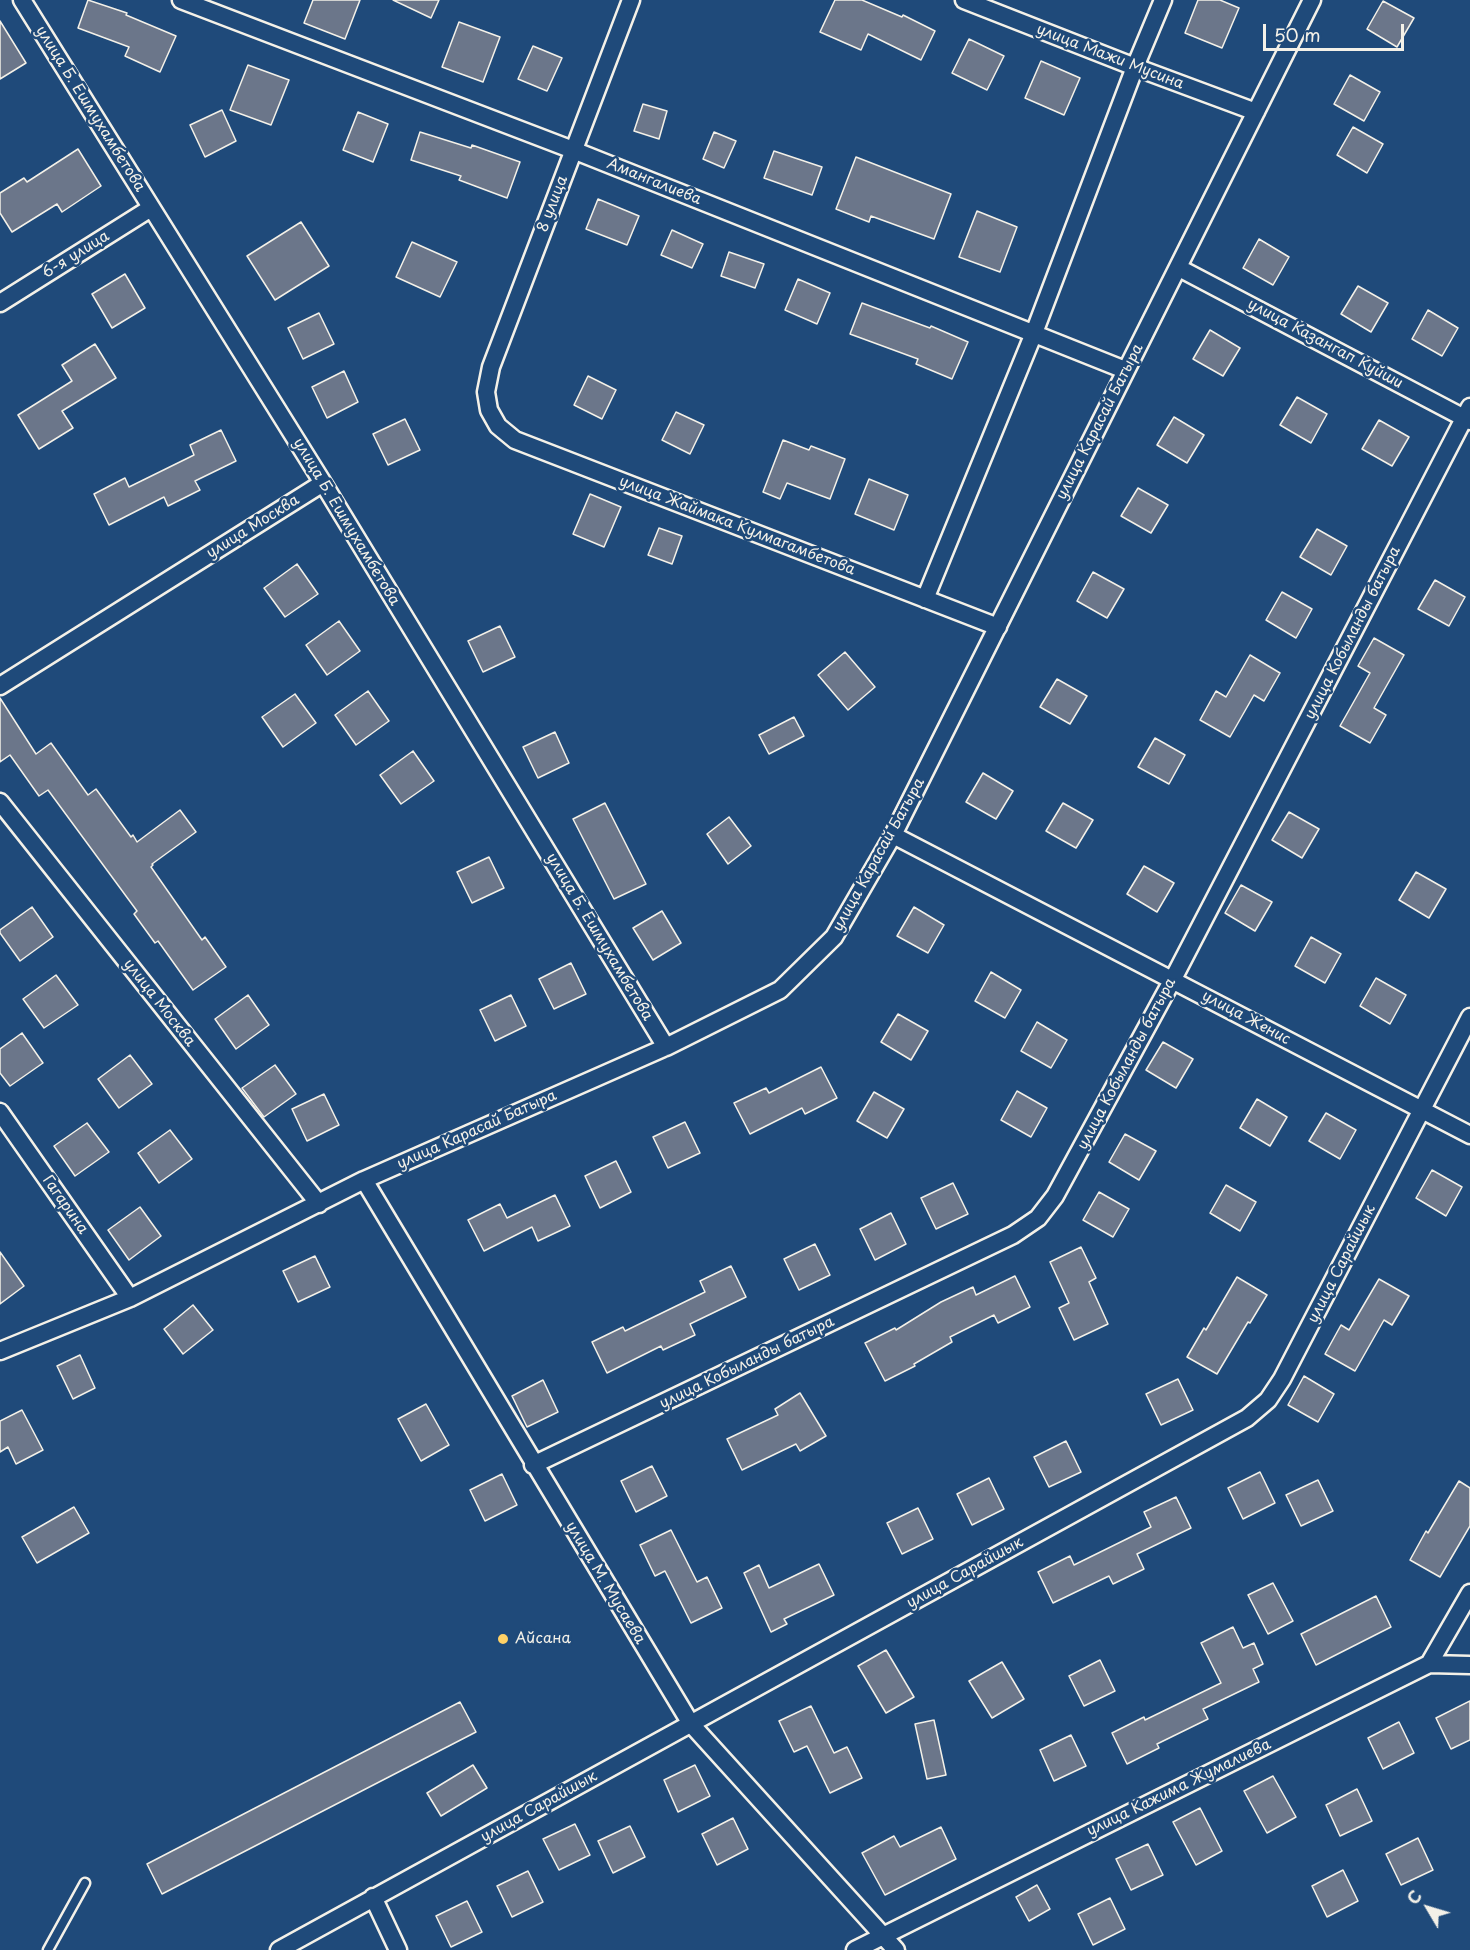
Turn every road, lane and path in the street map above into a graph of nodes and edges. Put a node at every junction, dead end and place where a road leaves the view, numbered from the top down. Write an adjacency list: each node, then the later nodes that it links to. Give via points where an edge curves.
1 (22, 0): 10 (street, улица Б. Ешмухамбетова)
2 (181, 0): 9 (street, Амангалиева)
3 (631, 0): 9 (street, 8 улица)
4 (964, 0): 7 (street, улица Мажи Мусина)
5 (1163, 0): 7 (street)
6 (1312, 0): 8 (street, улица Карасай Батыра)
7 (1135, 67): 8 (street, улица Мажи Мусина); 13 (street)
8 (1256, 112): 11 (street, улица Карасай Батыра)
9 (573, 150): 13 (street, Амангалиева); 15 (street, 8 улица, via 491,367 486,392)
10 (151, 208): 12 (street, 6-я улица); 17 (street, улица Б. Ешмухамбетова)
11 (1179, 268): 14 (street, улица Карасай Батыра); 16 (street, улица Казангап Куйши)
12 (0, 303)
13 (1034, 333): 14 (street, Амангалиева); 18 (street)
14 (1125, 370): 19 (street, улица Карасай Батыра)
15 (489, 410): 18 (street, улица Жаймака Кулмагамбетова, via 498,426 515,440)
16 (1468, 415): 23 (street, улица Кобыланды батыра)
17 (323, 483): 20 (street, улица Москва); 25 (street, улица Б. Ешмухамбетова)
18 (925, 599): 19 (street, улица Жаймака Кулмагамбетова)
19 (998, 627): 22 (street, улица Карасай Батыра)
20 (0, 686)
21 (0, 802): 30 (street, улица Москва)
22 (893, 835): 23 (street, улица Женис); 25 (street, улица Карасай Батыра, via 834,937 780,990)
23 (1173, 979): 26 (street, улица Женис); 33 (street, улица Кобыланды батыра, via 1055,1196 1038,1218 1013,1235)
24 (1470, 1017): 26 (street, улица Сарайшык)
25 (666, 1047): 29 (street, улица Карасай Батыра)
26 (1422, 1110): 28 (street, улица Женис); 37 (street, улица Сарайшык, via 1282,1379 1268,1400 1247,1418)
27 (0, 1112): 31 (street, Гагарина)
28 (1470, 1135)
29 (364, 1180): 30 (street, улица Карасай Батыра); 33 (street, улица М. Мусаева)
30 (319, 1204): 31 (street, улица Карасай Батыра)
31 (130, 1298): 32 (street, улица Карасай Батыра)
32 (0, 1351)
33 (533, 1465): 37 (street, улица М. Мусаева)
34 (1470, 1593): 35 (street)
35 (1429, 1664): 36 (street); 40 (street, улица Кажима Жумалиева)
36 (1470, 1665)
37 (690, 1724): 39 (street, улица Сарайшык); 40 (street, улица М. Мусаева)
38 (85, 1883): 41 (lane)
39 (373, 1898): 42 (street, улица Сарайшык); 43 (street)
40 (882, 1936): 44 (street, улица Кажима Жумалиева); 45 (street, улица М. Мусаева)
41 (48, 1950)
42 (279, 1950)
43 (398, 1950)
44 (855, 1950)
45 (896, 1950)

